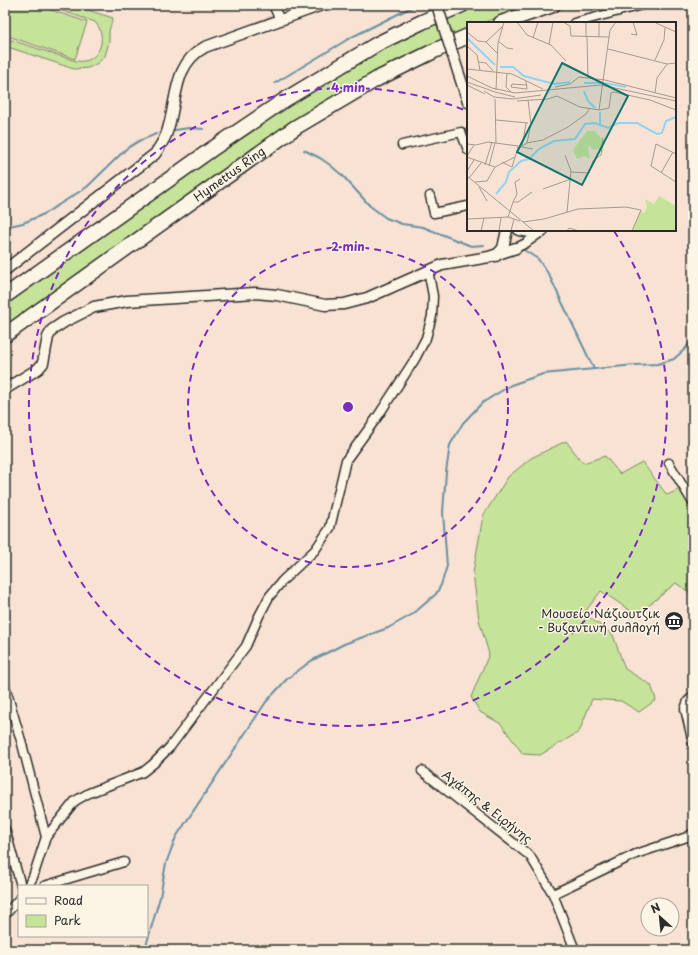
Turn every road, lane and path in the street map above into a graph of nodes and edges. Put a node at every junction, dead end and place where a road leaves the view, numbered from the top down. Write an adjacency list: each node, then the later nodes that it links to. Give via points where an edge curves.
1 (272, 5): 7 (street)
2 (322, 5): 7 (street)
3 (437, 5): 11 (street, bridge)
4 (462, 5): 25 (highway, via 377,44 286,98)
5 (553, 5): 8 (highway)
6 (642, 5): 9 (street)
7 (280, 20): 23 (street, via 205,47 191,56 176,89 166,136 155,154)
8 (504, 22)
9 (578, 22)
10 (467, 36): 26 (highway, Hymettus Ring, via 377,79 296,127)
11 (467, 99)
12 (402, 146): 13 (street, via 461,132)
13 (467, 147)
14 (430, 196): 15 (street, via 434,213)
15 (467, 206)
16 (507, 231): 21 (street)
17 (507, 231): 22 (street, via 503,248)
18 (518, 231): 21 (street)
19 (524, 231): 20 (street)
20 (544, 231): 21 (street)
21 (516, 248): 22 (street)
22 (496, 256): 24 (street, via 442,265)
23 (5, 270)
24 (428, 270): 27 (street, via 367,298 344,304 325,305 255,293 127,300 94,307 52,330 48,337 43,363 38,370); 36 (street, via 433,296 432,316 426,338 378,416 346,460 330,528 316,550 282,581 269,597 246,646 170,747 143,772 75,801)
25 (5, 296)
26 (5, 335)
27 (5, 389)
28 (669, 463): 29 (street)
29 (693, 503)
30 (5, 686): 36 (street)
31 (693, 696): 32 (street, via 685,709)
32 (693, 743)
33 (422, 771): 41 (street, Αγάπης & Ειρήνης, via 530,856)
34 (5, 829): 38 (street)
35 (693, 833): 41 (street, via 636,854)
36 (46, 837): 39 (street)
37 (124, 862): 40 (street)
38 (21, 885)
39 (29, 885)
40 (47, 885)
41 (553, 894): 44 (street, Αγάπης & Ειρήνης)
42 (18, 900): 43 (street)
43 (5, 915)
44 (574, 950)

